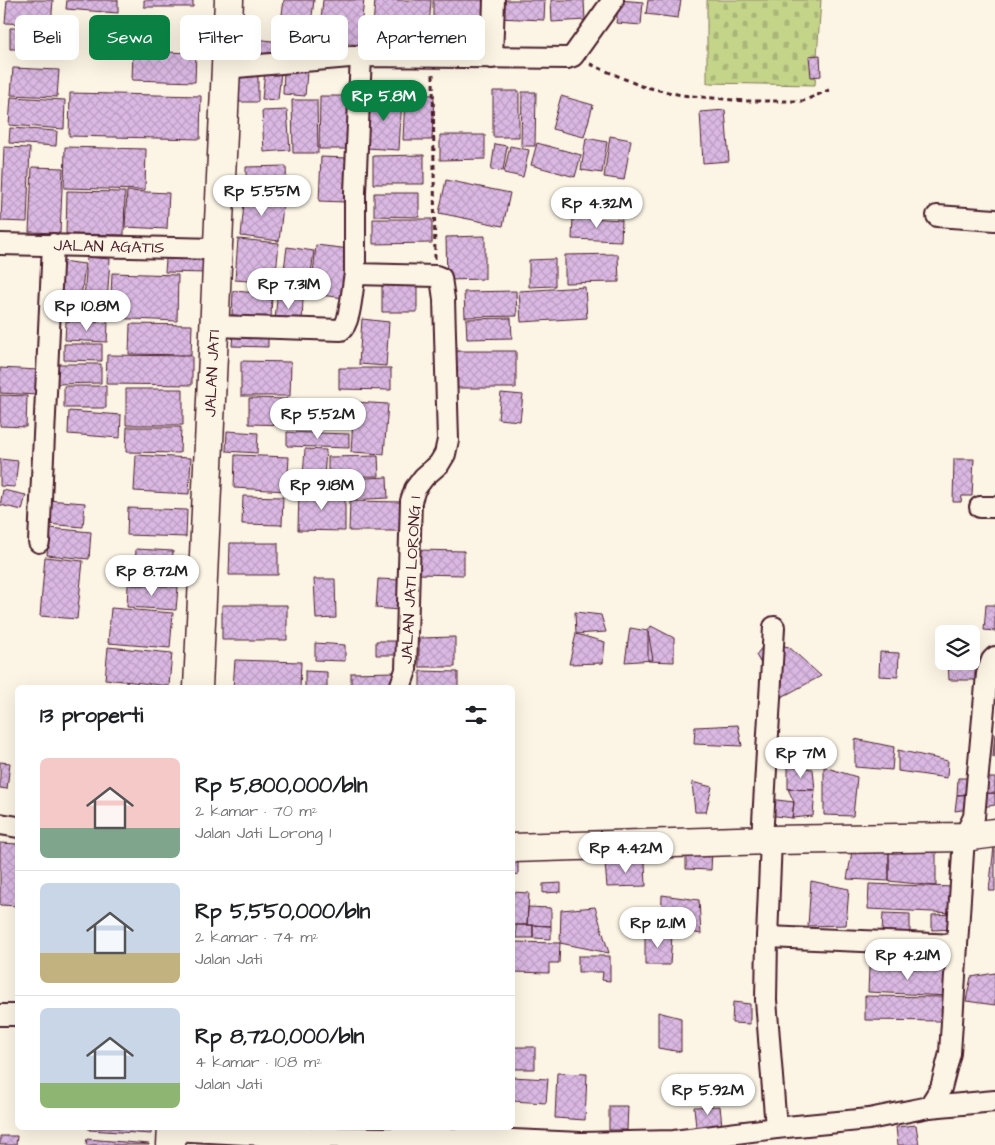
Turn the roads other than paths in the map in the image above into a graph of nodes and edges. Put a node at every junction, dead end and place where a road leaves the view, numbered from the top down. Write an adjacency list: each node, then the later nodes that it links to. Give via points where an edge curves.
1 (230, 0): 8 (street, JALAN JATI)
2 (494, 0): 6 (street)
3 (613, 0): 6 (street, via 574,56)
4 (358, 56): 8 (street)
5 (485, 58): 6 (street)
6 (492, 58)
7 (360, 60): 14 (street)
8 (226, 68): 13 (street, JALAN JATI)
9 (936, 216): 10 (street)
10 (995, 220)
11 (0, 244): 12 (street, JALAN AGATIS)
12 (52, 244): 13 (street, JALAN AGATIS); 16 (street)
13 (217, 249): 15 (street, JALAN JATI)
14 (354, 274): 15 (street, via 345,327 340,330); 20 (street, JALAN JATI LORONG 1, via 436,276 442,281 448,440 439,464 424,477 411,501 406,670)
15 (215, 326): 19 (street, JALAN JATI)
16 (39, 542)
17 (774, 627): 25 (street)
18 (995, 657): 24 (street, via 987,674 974,817)
19 (198, 685)
20 (401, 685)
21 (0, 824): 22 (street)
22 (15, 826)
23 (995, 832): 24 (street)
24 (964, 837): 25 (street); 28 (street)
25 (766, 840): 26 (street); 27 (street)
26 (515, 848)
27 (767, 937): 28 (street); 33 (street, via 766,1000)
28 (957, 945): 32 (street, via 950,1053 941,1088)
29 (0, 1015): 30 (street)
30 (15, 1016)
31 (995, 1100): 32 (street)
32 (929, 1107): 33 (street, via 869,1119)
33 (776, 1128): 35 (street, via 674,1141 581,1143)
34 (172, 1134): 35 (street)
35 (488, 1137)

